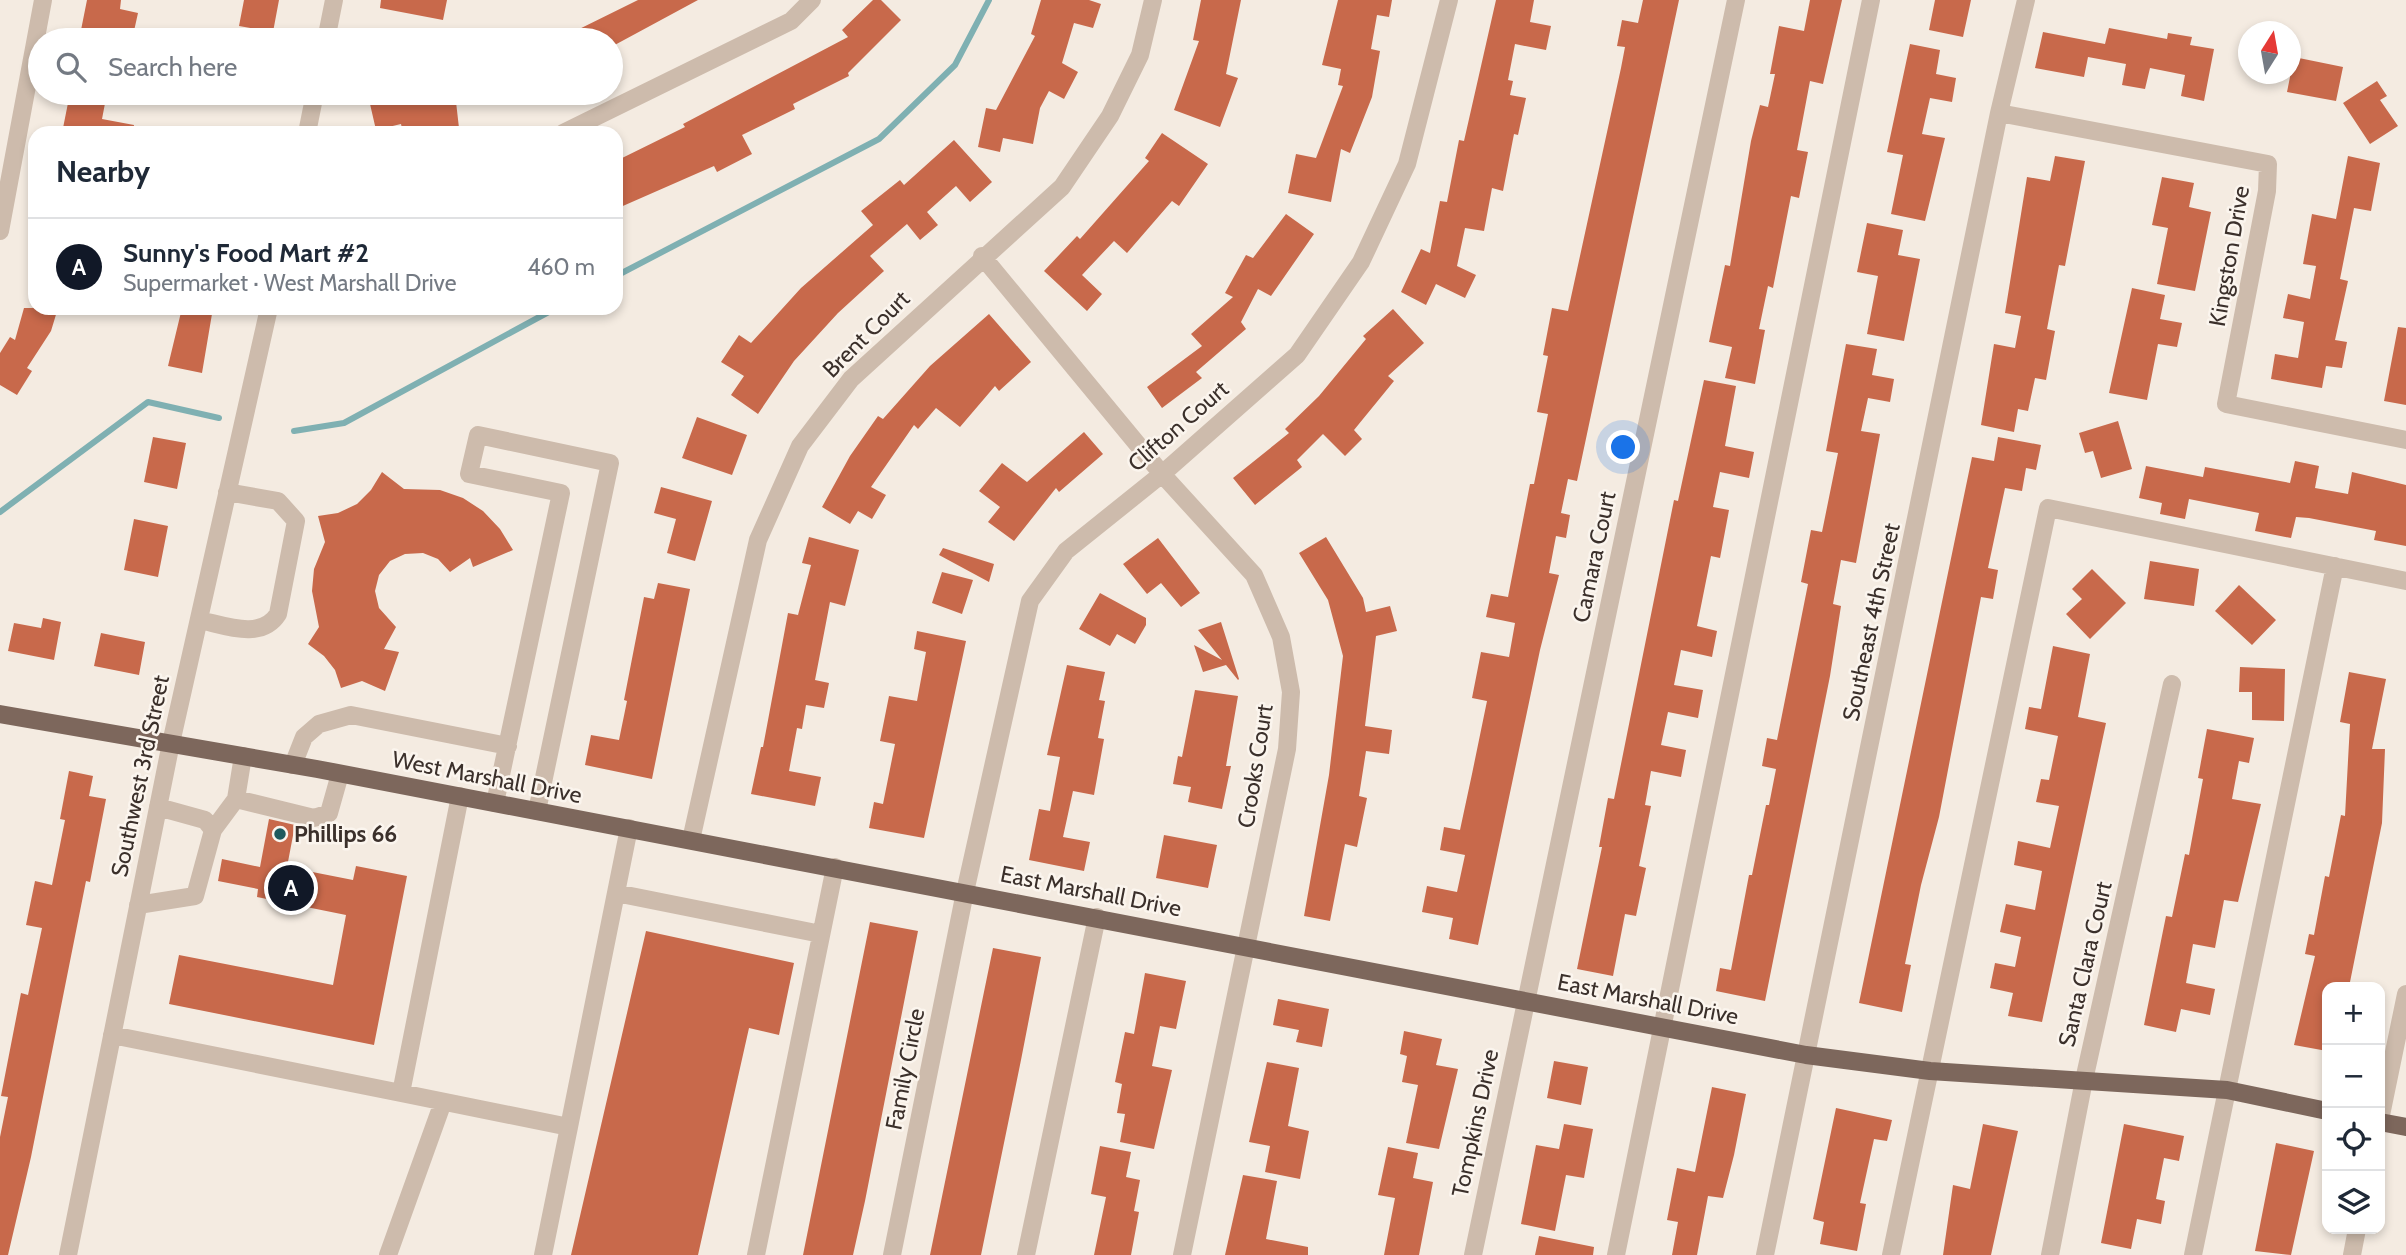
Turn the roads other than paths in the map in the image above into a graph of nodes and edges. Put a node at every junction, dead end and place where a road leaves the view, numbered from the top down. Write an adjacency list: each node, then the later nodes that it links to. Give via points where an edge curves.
1 (43, 0): 9 (street)
2 (334, 0): 10 (street)
3 (812, 0): 12 (street, via 791,21)
4 (1153, 0): 19 (street, Brent Court, via 1140,55 1110,116 1062,187)
5 (1449, 0): 22 (street, Clifton Court, via 1407,164 1361,262 1297,355)
6 (1737, 0): 50 (street, Camara Court)
7 (1871, 0): 51 (street)
8 (2026, 0): 15 (street, Southeast 4th Street)
9 (38, 28)
10 (328, 28)
11 (28, 81): 18 (street)
12 (623, 104)
13 (313, 105): 16 (street)
14 (620, 105): 17 (street)
15 (1999, 113): 21 (street, Kingston Drive, via 2268,164 2267,191 2226,404); 53 (street, Southeast 4th Street)
16 (308, 126)
17 (577, 126)
18 (0, 231)
19 (982, 256): 22 (street, Crooks Court); 41 (street, Brent Court, via 851,379 800,446 758,540)
20 (267, 315): 23 (street, Southwest 3rd Street)
21 (2406, 440)
22 (1162, 474): 43 (street, Clifton Court, via 1066,551 1030,601); 48 (street, Crooks Court, via 1254,575 1281,638 1291,692 1287,749)
23 (227, 492): 26 (street, Southwest 3rd Street); 26 (street, via 278,501 296,521 278,614 271,625 257,630)
24 (2335, 566): 25 (street); 54 (street, via 2048,508); 56 (street)
25 (2406, 581)
26 (199, 620): 29 (street, Southwest 3rd Street)
27 (2172, 684): 55 (street, Santa Clara Court)
28 (0, 714): 29 (main road, West Marshall Drive)
29 (171, 743): 31 (main road, West Marshall Drive); 37 (street, Southwest 3rd Street)
30 (508, 746): 32 (street, via 351,715 319,724 304,737); 36 (street); 38 (street, via 561,494 469,474 478,435 610,463)
31 (243, 756): 32 (main road, West Marshall Drive); 35 (street)
32 (293, 765): 33 (main road, West Marshall Drive)
33 (340, 774): 34 (main road, West Marshall Drive); 35 (street, via 330,813 314,818)
34 (460, 796): 36 (main road, West Marshall Drive); 57 (street)
35 (236, 799): 40 (street)
36 (495, 803): 38 (main road, West Marshall Drive)
37 (158, 807): 40 (street, via 205,820); 45 (street, Southwest 3rd Street)
38 (537, 811): 39 (main road, West Marshall Drive)
39 (629, 828): 41 (main road, West Marshall Drive); 44 (street)
40 (213, 830): 45 (street, via 195,895)
41 (691, 840): 42 (main road, West Marshall Drive)
42 (835, 867): 43 (main road, West Marshall Drive); 47 (street)
43 (965, 892): 46 (main road, East Marshall Drive); 69 (street, Family Circle)
44 (616, 894): 47 (street); 62 (street)
45 (138, 905): 52 (street, Southwest 3rd Street)
46 (1097, 918): 48 (main road, East Marshall Drive); 70 (street)
47 (821, 934): 68 (street)
48 (1248, 947): 50 (main road, East Marshall Drive); 71 (street, Crooks Court)
49 (2406, 995): 59 (street)
50 (1526, 1000): 51 (main road, East Marshall Drive); 72 (street, Tompkins Drive)
51 (1665, 1028): 53 (main road, East Marshall Drive); 73 (street)
52 (112, 1035): 57 (street); 65 (street, Southwest 3rd Street)
53 (1806, 1055): 54 (main road, East Marshall Drive); 74 (street, Southeast 4th Street)
54 (1930, 1071): 55 (main road, East Marshall Drive); 75 (street)
55 (2084, 1080): 56 (main road, East Marshall Drive); 76 (street, Santa Clara Court)
56 (2227, 1090): 60 (main road, East Marshall Drive); 77 (street)
57 (401, 1093): 58 (street)
58 (443, 1102): 62 (street); 66 (street)
59 (2383, 1108)
60 (2322, 1110)
61 (2385, 1122): 63 (main road)
62 (569, 1127): 67 (street)
63 (2406, 1127)
64 (2356, 1234): 78 (street)
65 (68, 1255)
66 (388, 1255)
67 (543, 1255)
68 (756, 1255)
69 (892, 1255)
70 (1026, 1255)
71 (1182, 1255)
72 (1473, 1255)
73 (1616, 1255)
74 (1765, 1255)
75 (1891, 1255)
76 (2050, 1255)
77 (2193, 1255)
78 (2352, 1255)

